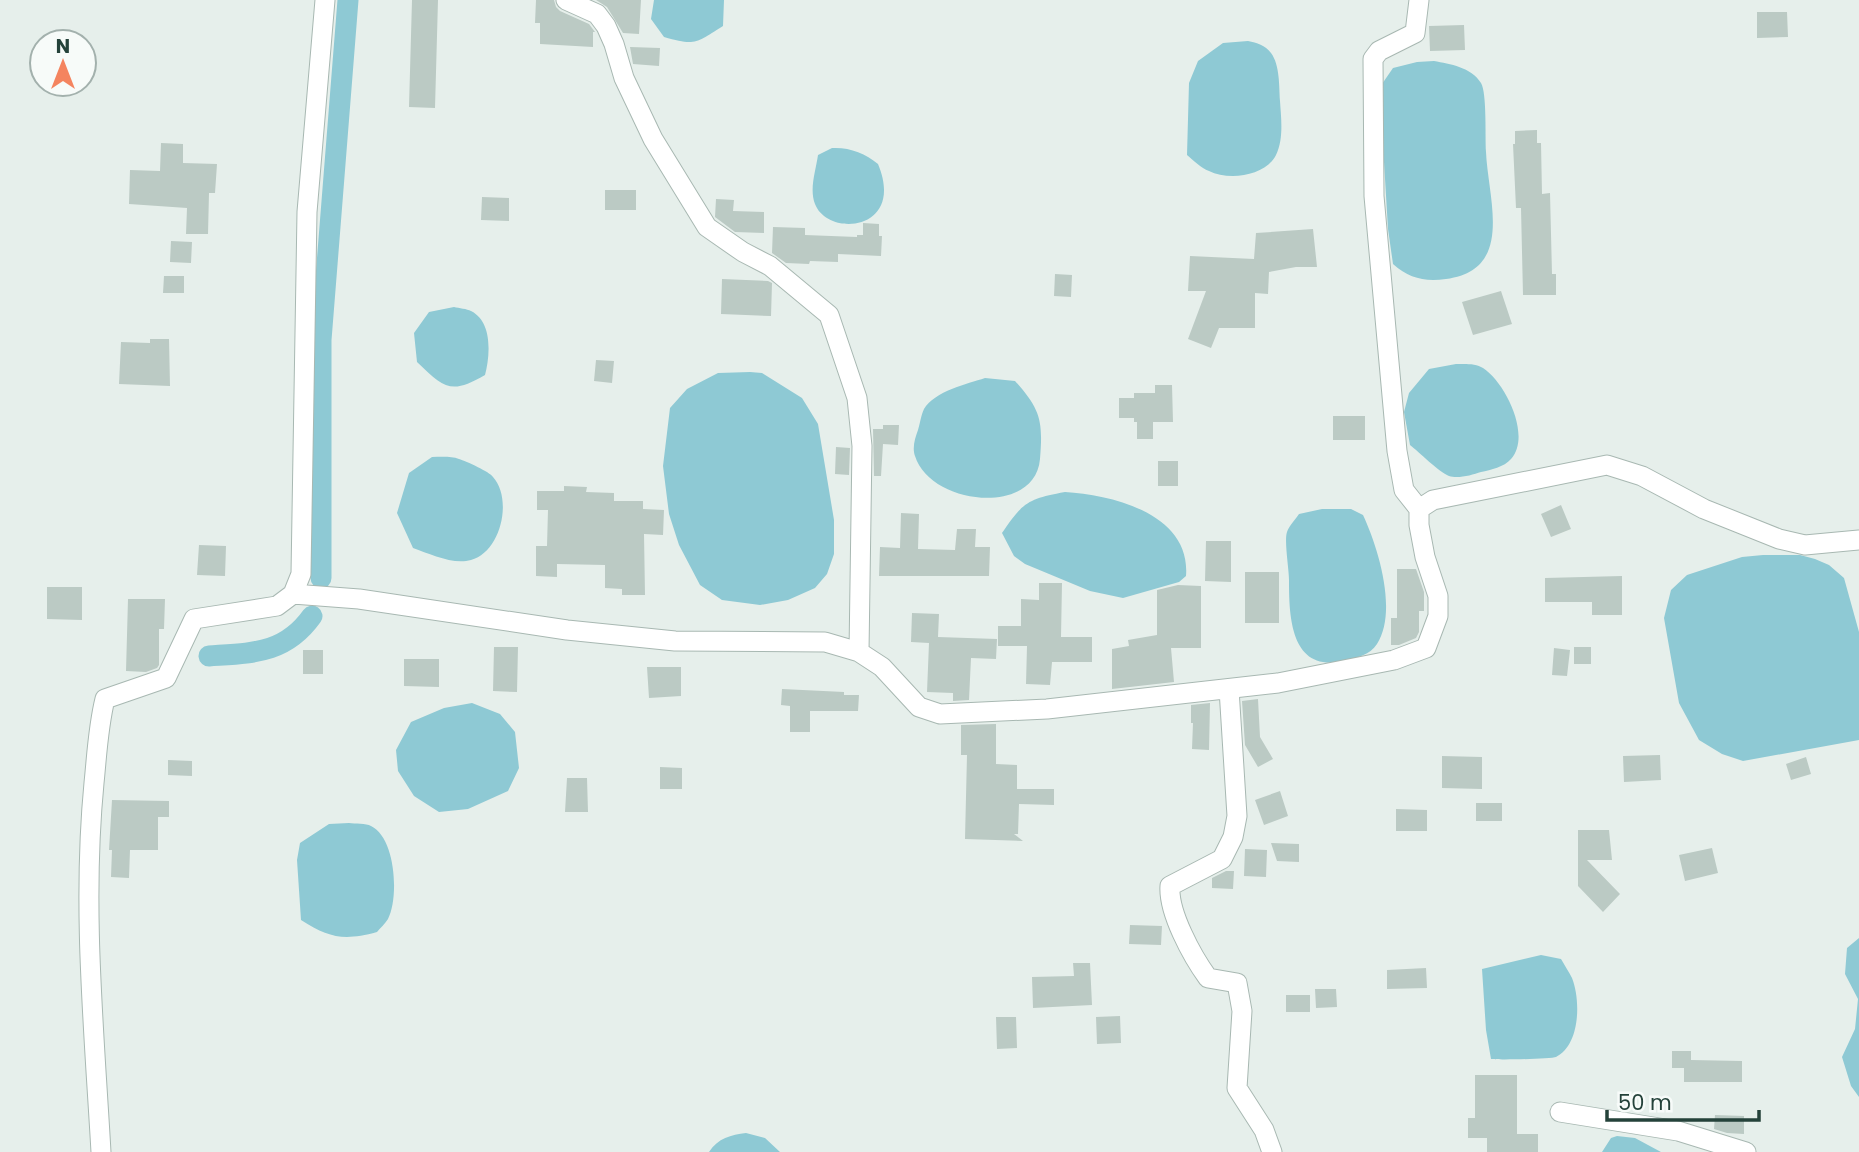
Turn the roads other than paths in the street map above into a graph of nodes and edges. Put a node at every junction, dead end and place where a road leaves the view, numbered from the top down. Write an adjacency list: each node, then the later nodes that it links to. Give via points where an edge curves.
1 (324, 0): 6 (street, via 307,212 302,548)
2 (566, 0): 7 (street, via 597,14 606,26 653,139 707,227 770,266 829,315 858,398 862,446)
3 (1419, 0): 4 (street, via 1415,33 1379,51 1373,59 1374,196 1397,450 1404,491)
4 (1419, 509): 5 (street, via 1433,500 1607,465 1642,476 1704,509 1779,539 1805,545); 8 (street, via 1425,557 1438,596 1438,615 1426,648 1343,672)
5 (1859, 540)
6 (293, 594): 7 (street, via 674,641 825,642); 10 (street, via 277,606 194,619 166,678 105,699 98,725 89,838 89,933)
7 (859, 652): 8 (street, via 882,667 919,707 940,715 1047,709)
8 (1229, 689): 11 (street, via 1237,816 1233,837 1222,859 1170,886 1169,901 1208,978 1237,983 1241,1011 1237,1087)
9 (1560, 1112): 12 (street, via 1678,1131)
10 (101, 1152)
11 (1272, 1152)
12 (1746, 1152)

